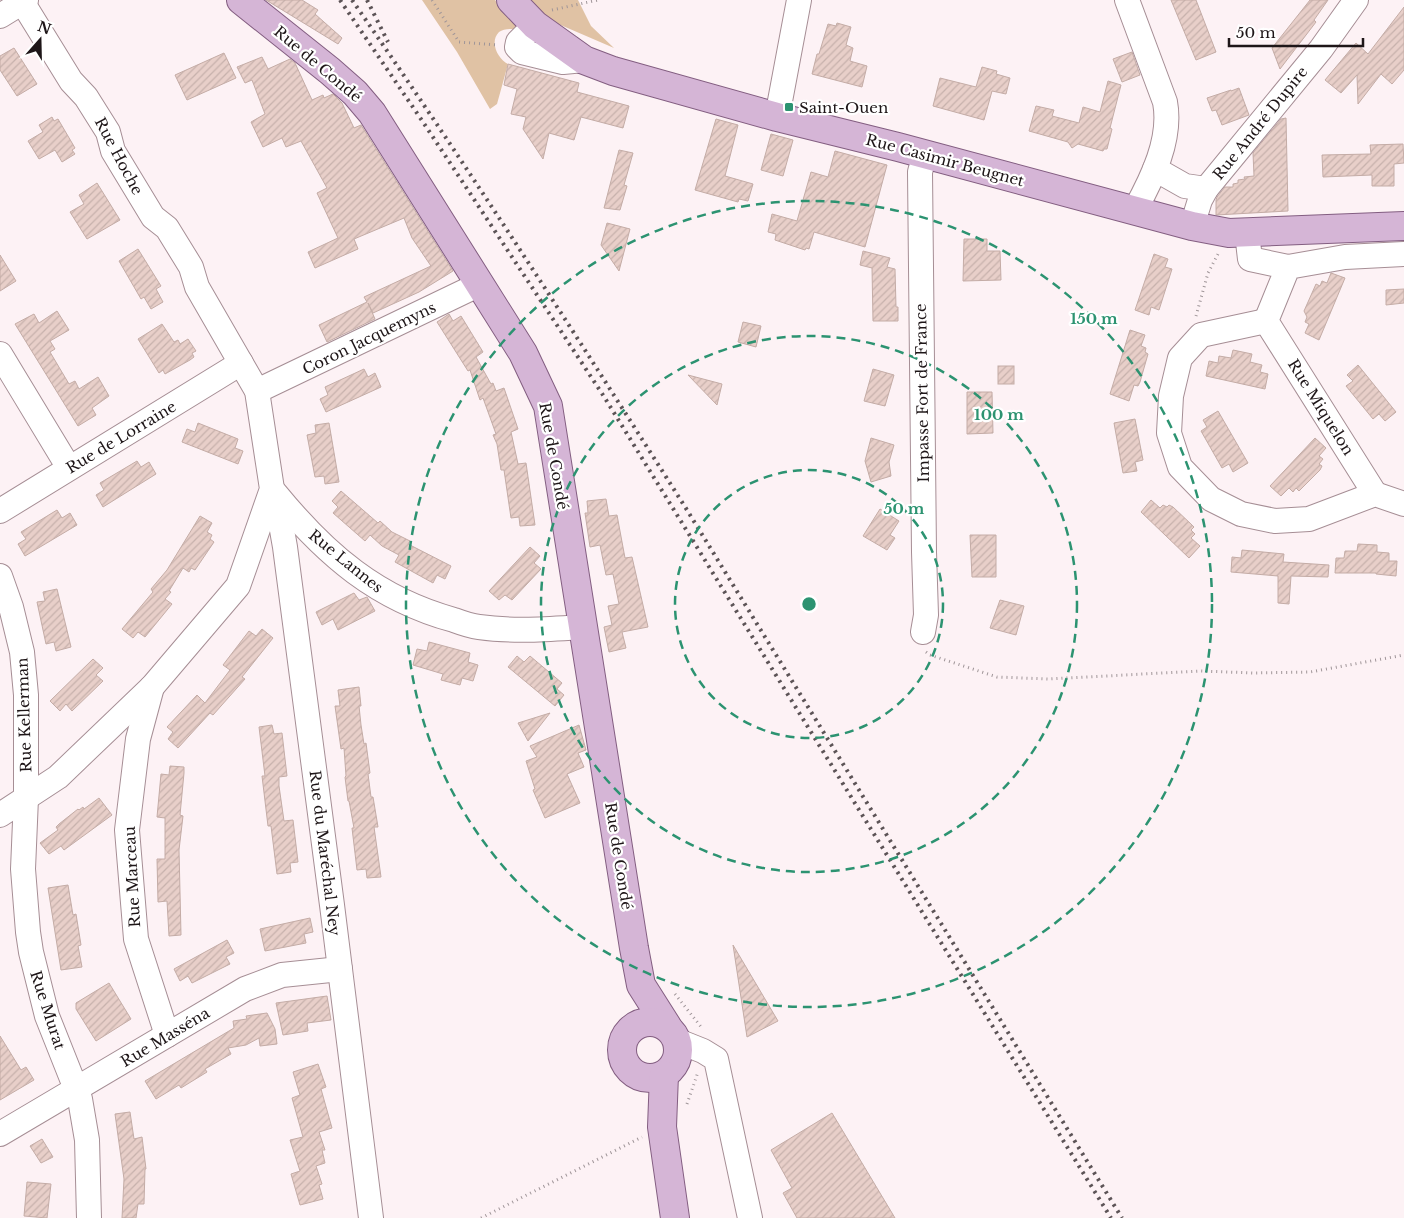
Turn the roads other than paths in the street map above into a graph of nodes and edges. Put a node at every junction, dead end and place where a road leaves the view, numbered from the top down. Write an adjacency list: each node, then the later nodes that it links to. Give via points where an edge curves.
1 (241, 0): 19 (main road, Rue de Condé, via 362,100)
2 (799, 0): 9 (street)
3 (1127, 0): 11 (street, via 1167,110 1165,136)
4 (1356, 0): 12 (street, Rue André Dupire, via 1321,49)
5 (23, 1): 7 (street); 22 (street, Rue Hoche, via 71,81 86,97 108,132 114,151 153,217 167,228 191,267 196,286)
6 (524, 14): 8 (main road, Rue Casimir Beugnet); 8 (street, via 517,47 522,52 563,62)
7 (0, 16)
8 (584, 60): 9 (main road, Rue Casimir Beugnet)
9 (777, 117): 10 (main road, Rue Casimir Beugnet)
10 (925, 154): 13 (main road, Rue Casimir Beugnet); 31 (street, Impasse Fort de France, via 920,172 926,615)
11 (1155, 169): 12 (street, via 1185,186); 13 (street)
12 (1206, 189): 14 (street, Rue André Dupire)
13 (1135, 210): 14 (main road, Rue Casimir Beugnet)
14 (1192, 226): 16 (main road, Rue Casimir Beugnet)
15 (1404, 226): 16 (main road, Rue Casimir Beugnet)
16 (1238, 233): 18 (street, via 1250,259)
17 (1404, 254): 18 (street, via 1344,257)
18 (1288, 267): 20 (street)
19 (480, 284): 23 (street, Coron Jacquemyns); 30 (main road, Rue de Condé, via 523,353 548,406)
20 (1266, 321): 26 (street, Rue Miquelon); 26 (street, via 1201,335 1180,358 1171,396 1169,433 1180,467 1211,499 1241,514 1274,521 1309,519)
21 (0, 354): 24 (street)
22 (241, 363): 23 (street, Rue Hoche); 24 (street, Rue de Lorraine)
23 (257, 391): 25 (street, Rue du Maréchal Ney)
24 (70, 468): 28 (street, Rue de Lorraine)
25 (272, 489): 30 (street, Rue Lannes, via 323,545 372,585 401,602 479,627 537,631); 32 (street, via 238,586); 35 (street, Rue du Maréchal Ney, via 284,538)
26 (1375, 494): 27 (street)
27 (1404, 504)
28 (0, 511)
29 (0, 576): 33 (street, Rue Kellerman, via 12,607 22,652 26,695)
30 (582, 627): 36 (main road, Rue de Condé)
31 (923, 632)
32 (152, 687): 33 (street, via 58,777); 39 (street, Rue Marceau, via 138,739 127,830 136,939)
33 (26, 798): 34 (street); 41 (street, Rue Murat, via 23,869 31,952 47,1016)
34 (0, 815)
35 (340, 969): 39 (street, Rue Masséna, via 282,975 245,989); 44 (street, Rue du Maréchal Ney)
36 (641, 985): 37 (main road, Rue de Condé); 38 (main road, Rue de Condé)
37 (633, 1027): 38 (main road, via 650,1021); 40 (main road, via 623,1042 624,1060 635,1073)
38 (672, 1034): 40 (main road, via 679,1051 677,1061 671,1069); 46 (street, via 716,1059)
39 (167, 1035): 41 (street, Rue Masséna)
40 (654, 1076): 45 (main road)
41 (76, 1089): 42 (street, Rue Masséna); 43 (street, Rue Murat, via 87,1140)
42 (0, 1134)
43 (89, 1218)
44 (371, 1218)
45 (675, 1218)
46 (750, 1218)

